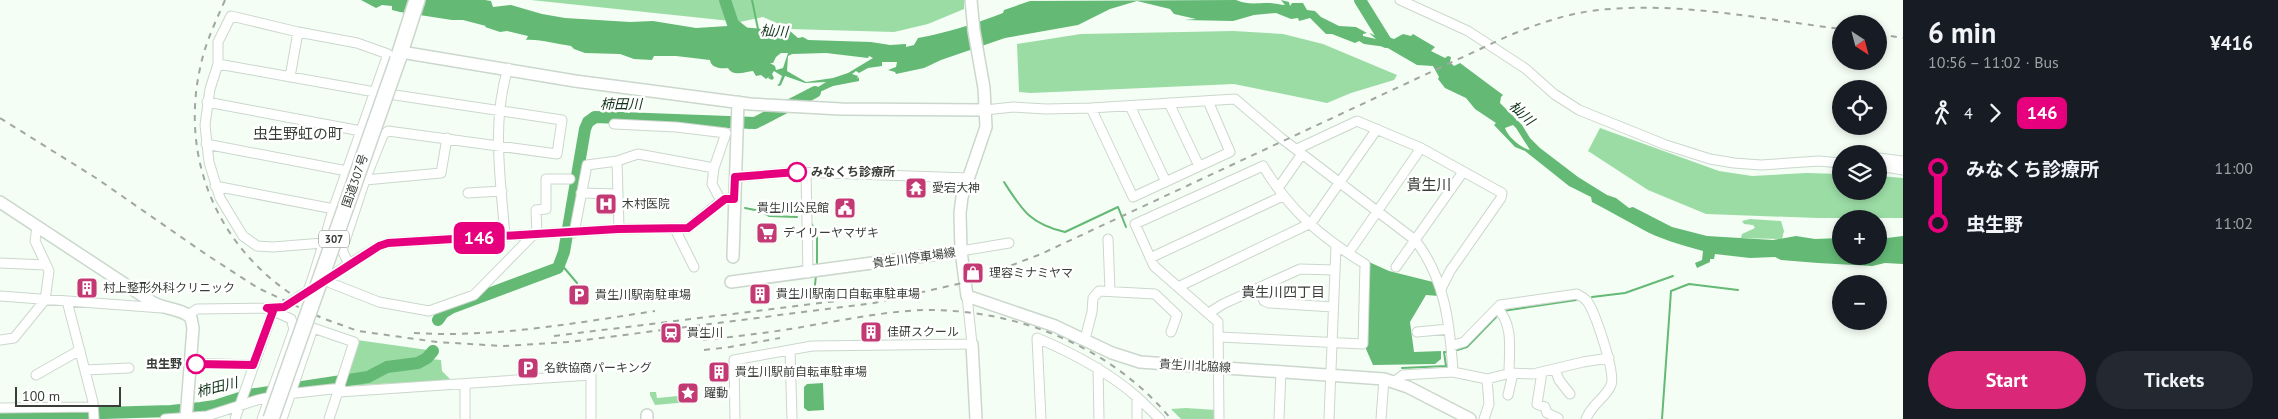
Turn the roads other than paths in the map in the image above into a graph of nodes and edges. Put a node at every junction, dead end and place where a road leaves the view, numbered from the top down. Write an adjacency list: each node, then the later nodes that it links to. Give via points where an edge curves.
1 (417, 0): 5 (highway, 国道307号 / 307)
2 (971, 0): 14 (street, 貴生川停車場線)
3 (1400, 0): 29 (street, via 1468,31 1526,69 1554,94 1579,110 1666,145 1710,159 1761,166)
4 (298, 32): 6 (street, via 231,16 218,42); 8 (street); 9 (street, via 357,43 388,54)
5 (401, 50): 7 (street); 142 (highway, 国道307号 / 307, bridge)
6 (218, 64): 8 (street); 11 (street)
7 (508, 68): 12 (street); 17 (street)
8 (290, 77): 9 (street)
9 (375, 92): 17 (street); 20 (street)
10 (1208, 101): 13 (street); 25 (street, via 1239,101); 32 (street, via 1230,152)
11 (207, 102): 20 (street); 22 (street)
12 (738, 102): 14 (street, via 811,107); 39 (street)
13 (1170, 103): 15 (street); 32 (street)
14 (985, 105): 16 (street); 40 (street, 貴生川停車場線, via 986,127)
15 (1130, 106): 16 (street); 43 (street)
16 (1091, 108): 43 (street, via 1133,197)
17 (499, 111): 23 (street); 23 (street, via 562,120 557,154)
18 (614, 124): 34 (street, via 726,133)
19 (1377, 129): 24 (street); 25 (street, via 1357,122); 44 (street)
20 (361, 131): 36 (street)
21 (446, 138): 23 (street); 42 (street, via 442,173); 42 (street, via 388,131)
22 (206, 144): 36 (street); 46 (street)
23 (499, 146): 47 (street)
24 (1421, 148): 37 (street); 56 (street)
25 (1300, 152): 44 (street); 45 (street)
26 (1832, 158): 29 (street)
27 (1887, 159): 30 (street)
28 (617, 160): 34 (street, via 638,154); 49 (street, via 587,165); 50 (street)
29 (1819, 161): 31 (street)
30 (1903, 161)
31 (1832, 162)
32 (1199, 166): 43 (street)
33 (1887, 167): 35 (street)
34 (714, 168): 54 (street, via 712,184)
35 (1903, 170)
36 (347, 171): 55 (street)
37 (1463, 172): 65 (street); 85 (street, via 1502,193)
38 (806, 173): 39 (street); 40 (street); 80 (street)
39 (735, 177): 52 (street)
40 (968, 178): 71 (street, 貴生川停車場線, via 960,213)
41 (570, 179): 62 (street, via 546,179 546,209 536,210)
42 (365, 180): 70 (street)
43 (1166, 182)
44 (1340, 182): 56 (street); 57 (street)
45 (1281, 184)
46 (215, 186): 55 (street); 66 (street, via 239,231 252,243 273,248)
47 (502, 191): 48 (street); 63 (street)
48 (468, 193)
49 (581, 193): 50 (street); 61 (street)
50 (617, 194): 59 (street)
51 (1283, 196): 57 (street); 73 (street); 73 (street, via 1263,166 1135,224)
52 (734, 199): 54 (street); 72 (street)
53 (0, 202): 58 (street)
54 (721, 202): 60 (street, via 688,228)
55 (334, 209): 66 (street)
56 (1378, 211): 65 (street); 69 (street)
57 (1312, 221): 68 (street); 83 (street)
58 (37, 227): 76 (street, via 35,241); 93 (street)
59 (618, 229): 60 (street); 61 (street)
60 (675, 229): 78 (street)
61 (569, 233): 62 (street)
62 (535, 234): 63 (street); 81 (street, via 474,295 429,311 378,302)
63 (505, 237): 75 (street, via 388,243)
64 (1108, 239): 87 (street)
65 (1415, 240): 77 (street); 85 (street, via 1427,255)
66 (323, 243): 70 (street); 86 (street)
67 (1009, 243): 71 (street)
68 (1336, 246): 79 (street); 104 (street, via 1366,264 1363,344)
69 (1352, 248)
70 (342, 250): 75 (street)
71 (962, 251): 80 (street, 貴生川停車場線); 89 (street)
72 (733, 257)
73 (1150, 258): 83 (street, via 1154,266)
74 (0, 263): 76 (street)
75 (349, 264): 81 (street)
76 (46, 265): 90 (street, via 49,271)
77 (1396, 266)
78 (694, 267)
79 (1335, 270): 84 (street, via 1300,269); 92 (street)
80 (808, 273): 82 (street, 貴生川停車場線)
81 (323, 280): 86 (street)
82 (731, 282)
83 (1178, 287): 96 (street)
84 (1259, 288): 92 (street, via 1264,301 1269,303); 96 (street)
85 (1441, 289): 98 (street)
86 (308, 291): 95 (street, via 284,307)
87 (1110, 291): 99 (street, via 1155,294 1177,315); 102 (street, via 1099,291 1093,298)
88 (0, 296): 90 (street)
89 (967, 296): 102 (street, 貴生川北脇線); 105 (street)
90 (45, 300): 91 (street); 103 (street, via 14,338)
91 (67, 301): 93 (street); 106 (street)
92 (1333, 307): 104 (street)
93 (162, 308): 97 (street)
94 (1497, 308): 108 (street, via 1464,342); 109 (street, via 1578,294 1588,302); 120 (street, via 1504,315 1509,331)
95 (270, 310): 97 (street, via 197,310); 111 (street); 129 (street, via 292,319 294,329)
96 (1209, 313): 101 (street, via 1218,322)
97 (188, 314): 110 (street, via 193,328)
98 (1449, 329): 100 (street); 108 (street)
99 (1172, 332)
100 (1417, 332)
101 (1219, 336): 104 (street); 112 (street)
102 (1085, 339): 112 (street, 貴生川北脇線, via 1140,362)
103 (0, 340)
104 (1331, 342): 121 (street)
105 (972, 344): 107 (street, via 812,346); 149 (street)
106 (80, 350): 116 (street); 122 (street)
107 (790, 350): 147 (street, via 734,360); 148 (street)
108 (1451, 350): 118 (street)
109 (1609, 358): 115 (street); 159 (street, via 1611,387 1592,406)
110 (189, 363): 111 (street); 135 (street)
111 (253, 365): 132 (street)
112 (1220, 367): 117 (street, 貴生川北脇線); 154 (street)
113 (129, 368): 116 (street)
114 (1098, 368): 131 (street); 150 (street, via 1037,338); 151 (street)
115 (1555, 369): 119 (street); 128 (street)
116 (85, 370): 133 (street)
117 (1280, 371): 121 (street, 貴生川北脇線); 155 (street)
118 (1452, 372): 123 (street); 124 (street, via 1403,375)
119 (1542, 372): 120 (street); 137 (street, via 1537,404)
120 (1511, 373): 123 (street); 130 (street)
121 (1330, 374): 124 (street, 貴生川北脇線); 156 (street)
122 (36, 375)
123 (1487, 379): 158 (street, via 1489,404)
124 (1390, 380): 136 (street, 貴生川北脇線); 157 (street)
125 (465, 385): 126 (street); 145 (street); 146 (street, via 591,375)
126 (340, 389): 127 (street); 127 (street, via 354,342 313,328); 144 (street)
127 (291, 394): 129 (street); 143 (street)
128 (1570, 394)
129 (270, 396): 132 (street); 141 (street)
130 (1508, 396)
131 (1137, 397): 152 (street); 153 (street)
132 (240, 404): 135 (street, via 207,416); 140 (street)
133 (93, 407): 134 (street); 138 (street)
134 (0, 408)
135 (185, 414): 139 (street)
136 (1466, 418)
137 (1558, 418)
138 (94, 419)
139 (165, 419)
140 (235, 419)
141 (262, 419)
142 (271, 419)
143 (282, 419)
144 (330, 419)
145 (465, 419)
146 (592, 419)
147 (735, 419)
148 (792, 419)
149 (976, 419)
150 (1041, 419)
151 (1099, 419)
152 (1137, 419)
153 (1160, 419)
154 (1219, 419)
155 (1279, 419)
156 (1329, 419)
157 (1381, 419)
158 (1484, 419)
159 (1586, 419)

